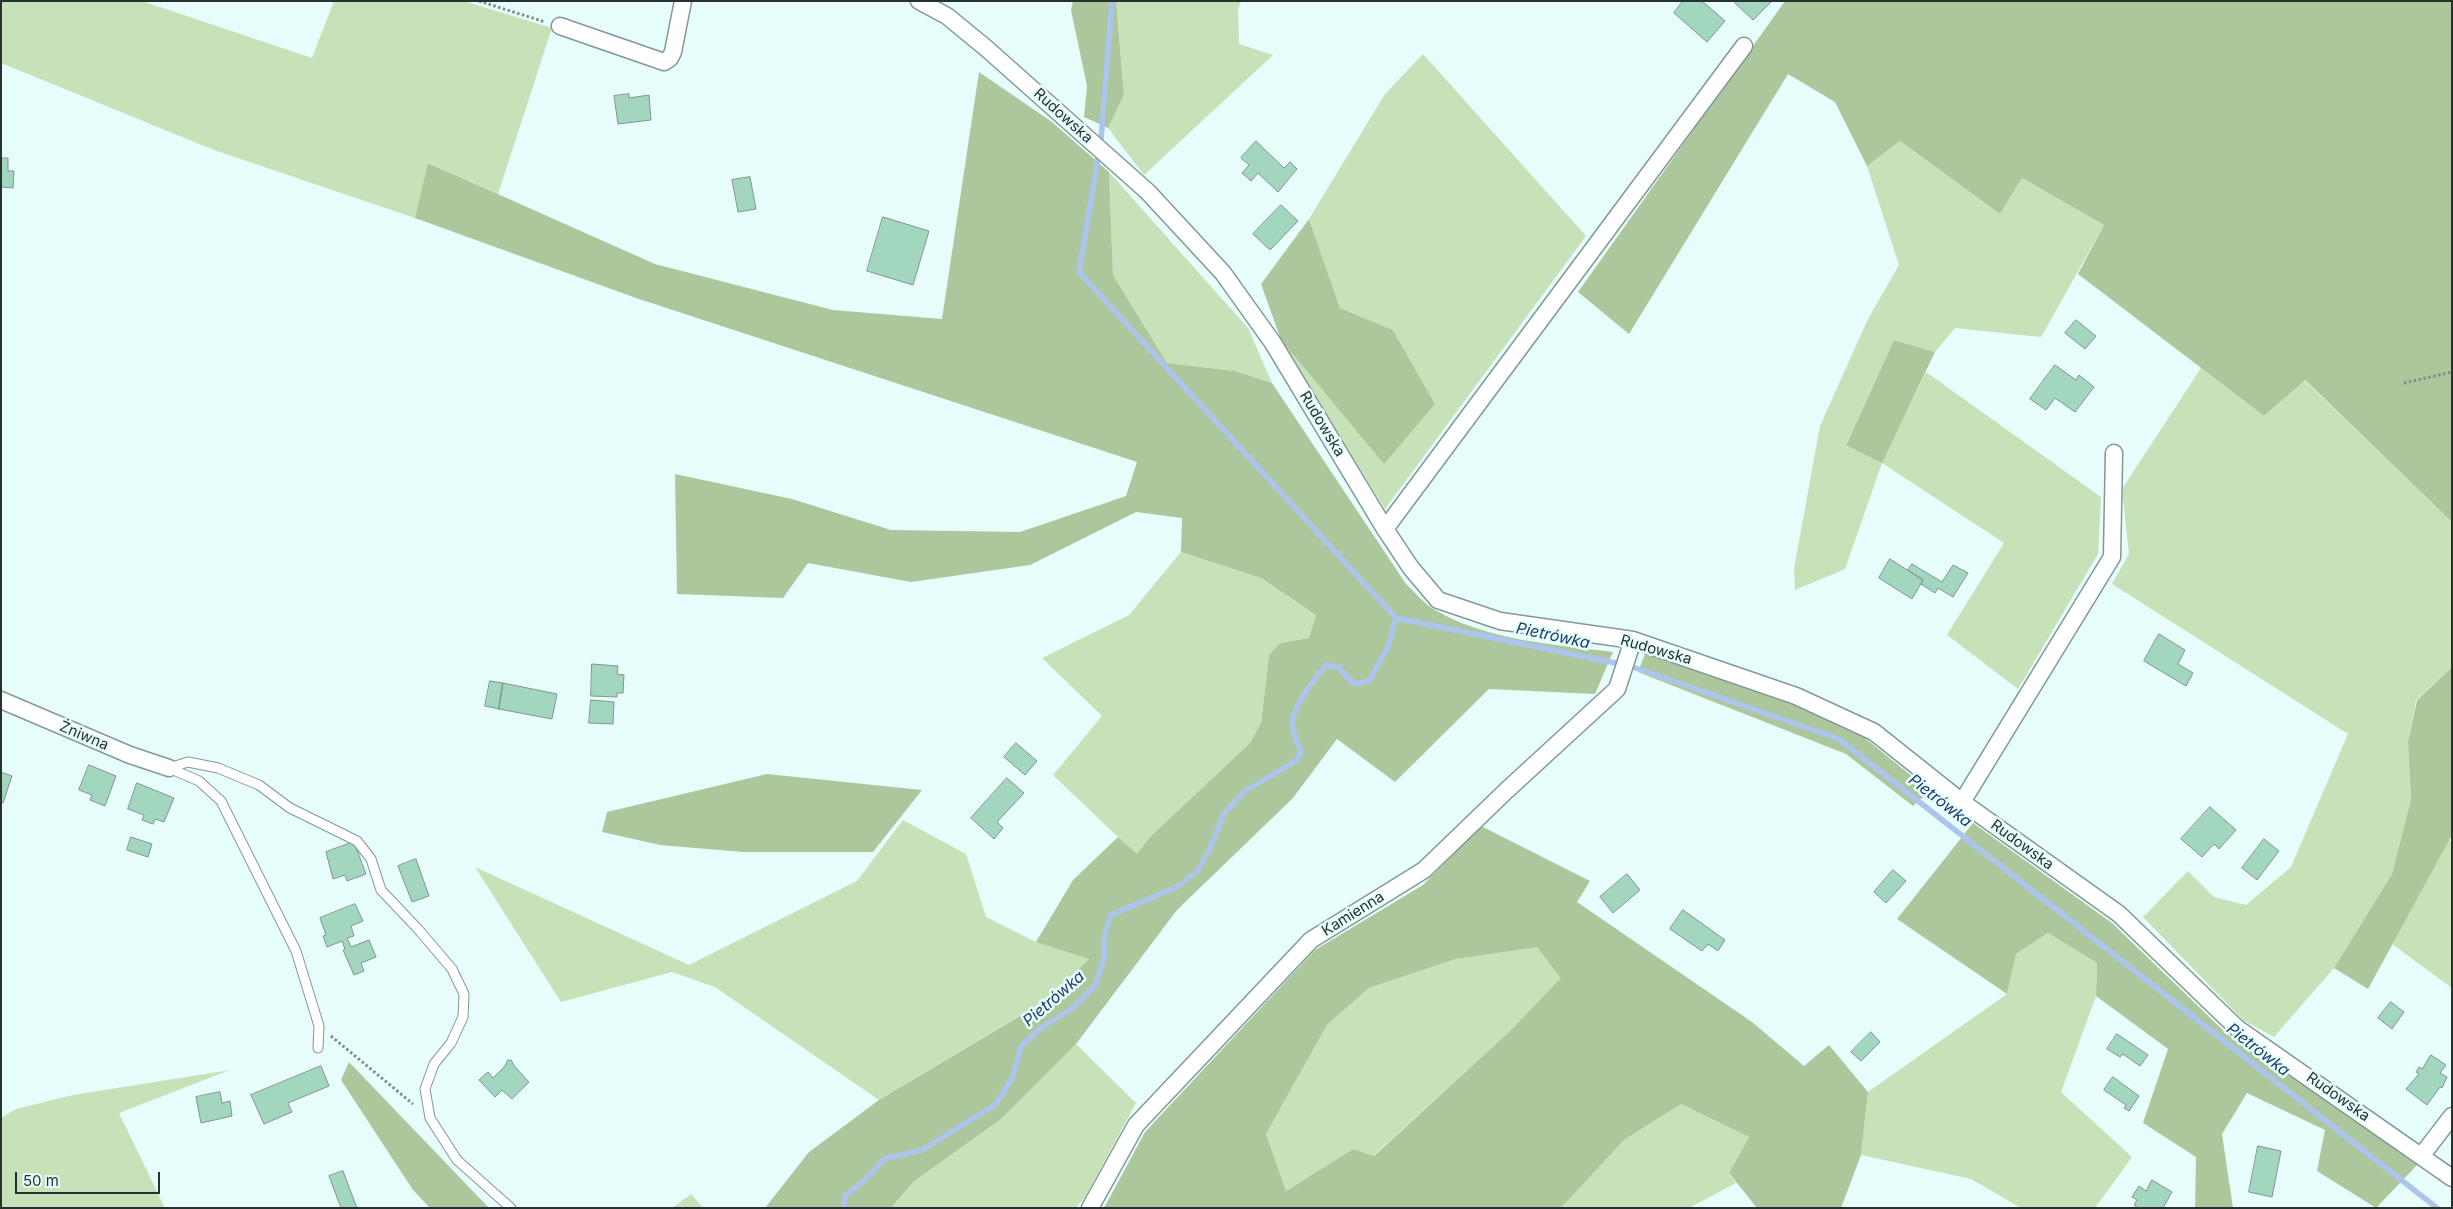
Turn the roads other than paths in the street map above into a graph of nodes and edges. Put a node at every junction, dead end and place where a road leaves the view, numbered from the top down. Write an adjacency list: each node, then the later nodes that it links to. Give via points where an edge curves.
1 (683, 1): 3 (street, via 673,52 664,62)
2 (920, 1): 6 (street, Rudowska, via 947,16 986,48 1140,185 1222,273 1273,343)
3 (560, 26)
4 (1744, 46): 6 (street)
5 (2114, 453): 10 (street, via 2112,557)
6 (1385, 529): 7 (street, Rudowska, via 1438,600 1500,621)
7 (1633, 640): 10 (street, Rudowska, via 1796,696 1874,732); 16 (street, Kamienna, via 1617,689 1424,870 1311,940 1136,1125)
8 (1, 700): 9 (street, Żniwna, via 130,756)
9 (169, 768): 11 (lane, via 199,781 221,802 296,951 319,1026); 15 (lane, via 188,762 218,768 258,785 290,808 357,841 371,860 381,890 452,969 464,994 463,1018 434,1064 425,1089 430,1118 457,1160)
10 (1962, 802): 13 (street, Rudowska, via 2119,914 2237,1028)
11 (318, 1048)
12 (2452, 1116): 13 (street)
13 (2422, 1155): 14 (street, Rudowska)
14 (2452, 1178)
15 (511, 1208)
16 (1090, 1208)

